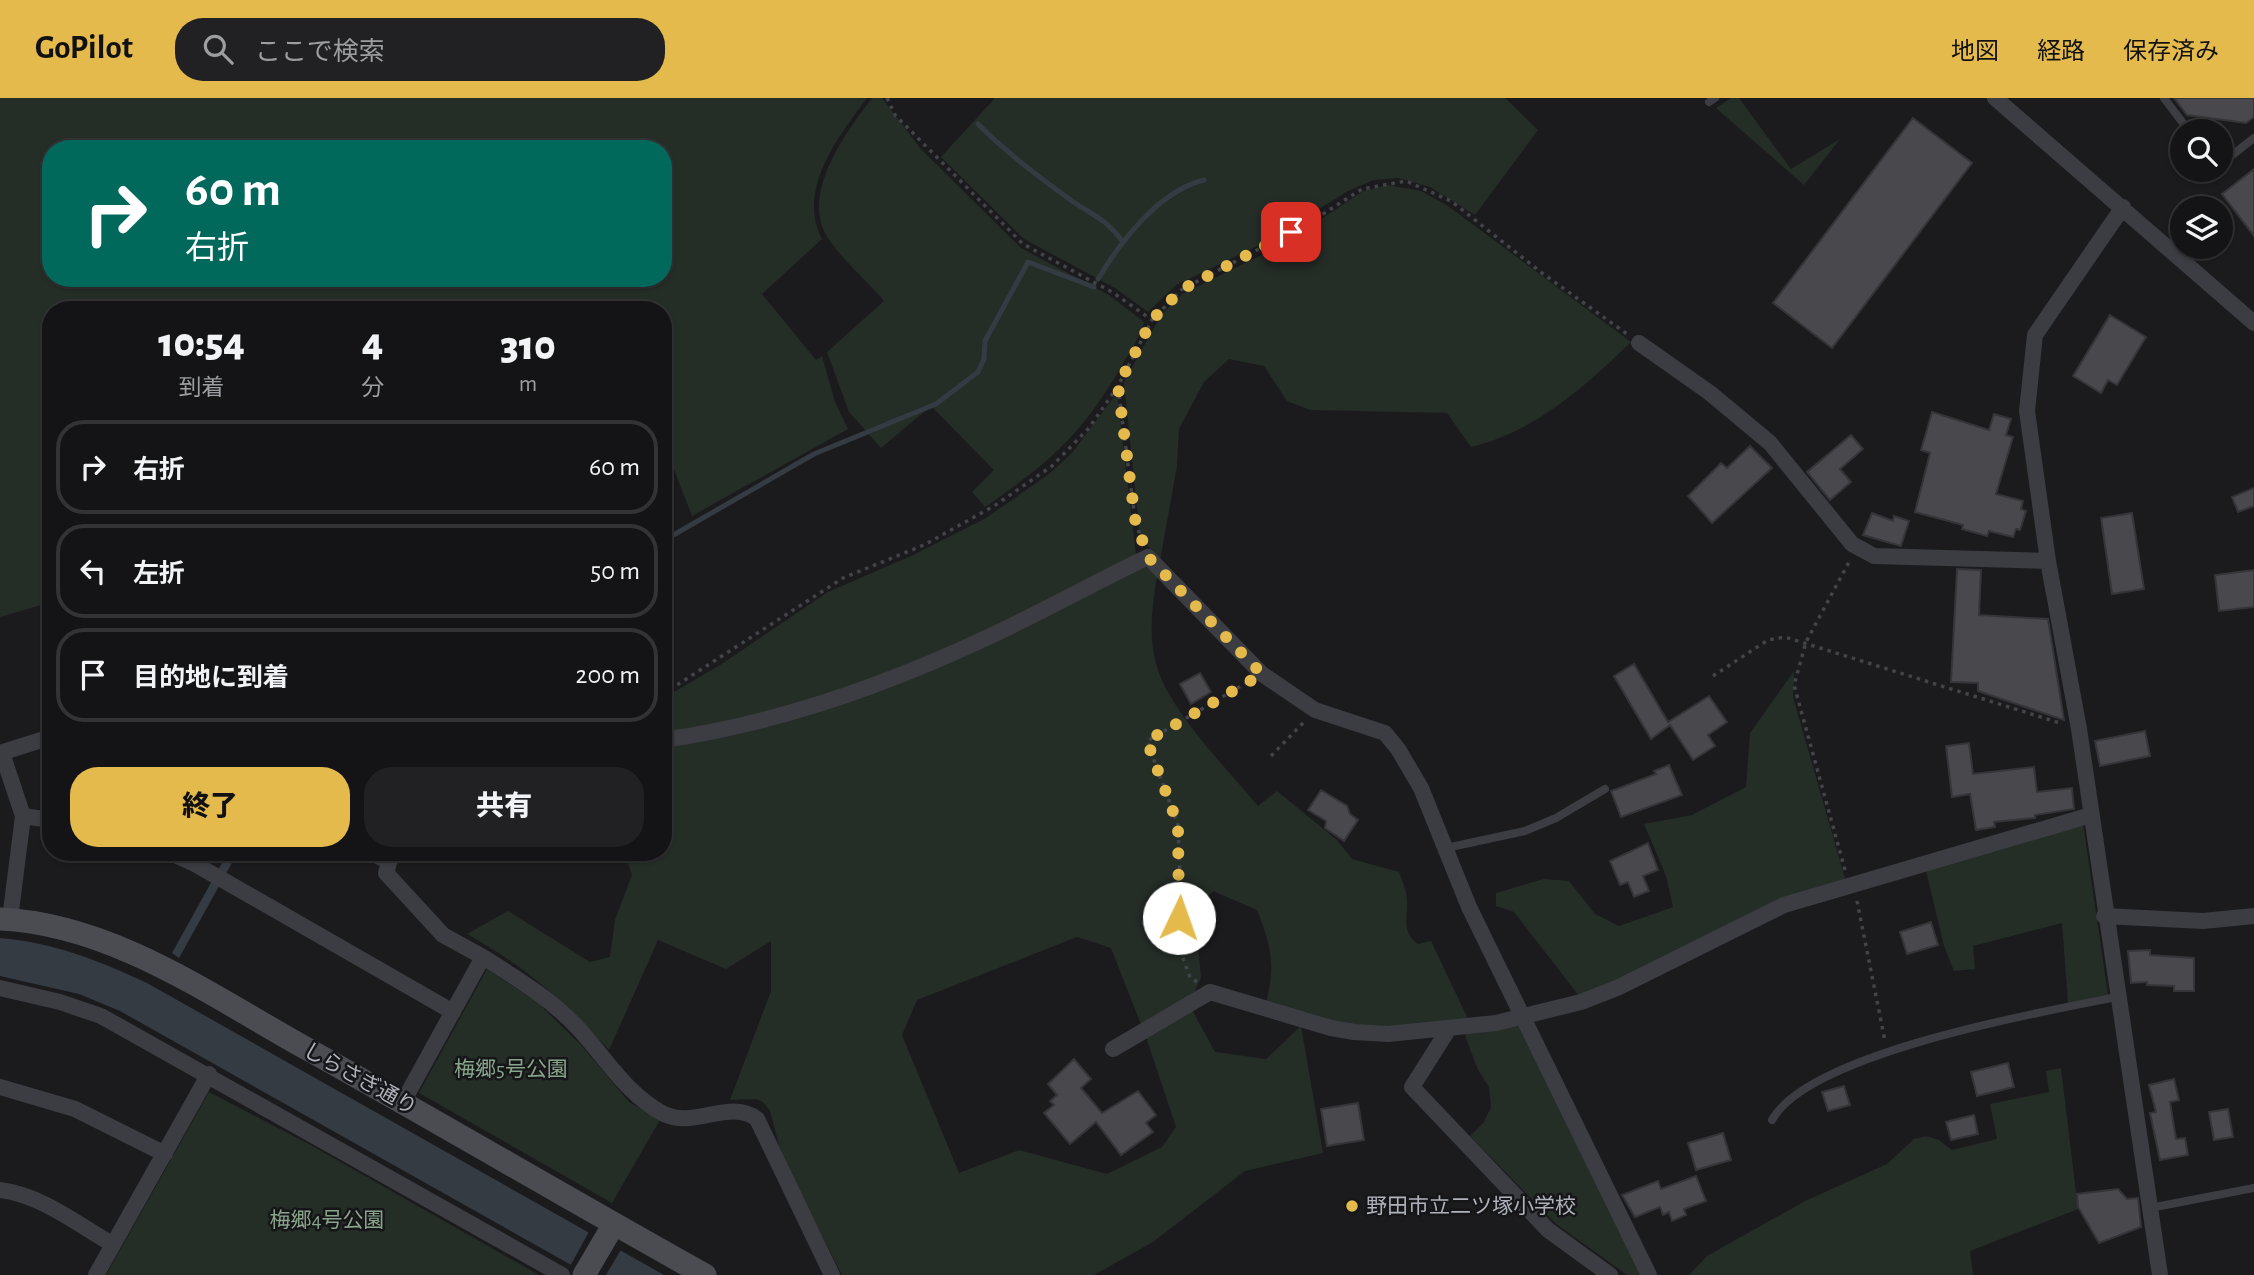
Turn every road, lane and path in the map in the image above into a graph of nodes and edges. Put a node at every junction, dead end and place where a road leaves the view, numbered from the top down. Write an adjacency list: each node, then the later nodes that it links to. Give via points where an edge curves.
1 (887, 98): 8 (path, via 895,115 1023,244 1112,292)
2 (1995, 98): 7 (street)
3 (2164, 98): 4 (lane)
4 (2180, 119)
5 (2254, 138): 6 (lane)
6 (2233, 155)
7 (2123, 207): 9 (street); 14 (street, via 2035,335 2027,411)
8 (1152, 320): 10 (path, via 1181,290 1312,221 1362,189 1406,181 1451,201); 11 (path)
9 (2254, 323)
10 (1639, 343): 12 (street, via 1770,443)
11 (1118, 386): 13 (path, via 1135,519); 18 (path, via 1089,428 1052,466 995,506 925,545 843,578)
12 (1858, 547): 14 (street, via 1874,556); 15 (path)
13 (1148, 557): 16 (street); 21 (street, via 987,638 895,677 773,719)
14 (2048, 561): 20 (street)
15 (1806, 642): 17 (path, via 1777,636); 20 (path); 32 (path, via 1796,695)
16 (1262, 674): 19 (street); 38 (path, via 1147,741 1178,825 1178,945 1190,977)
17 (1713, 676)
18 (672, 688)
19 (1315, 710): 24 (path); 29 (street, via 1385,733 1421,788)
20 (2079, 729): 26 (street)
21 (672, 738)
22 (42, 740): 23 (street)
23 (1, 753): 27 (street)
24 (1271, 756)
25 (1605, 789): 29 (lane, via 1525,831)
26 (2091, 815): 32 (street); 33 (street)
27 (23, 816): 28 (street); 35 (street)
28 (42, 819)
29 (1445, 848): 41 (street)
30 (188, 861): 40 (street)
31 (389, 861): 36 (street, via 386,873 443,935)
32 (1852, 885): 41 (street, via 1784,905 1617,988); 44 (path)
33 (2104, 916): 34 (street, via 2226,921); 39 (street)
34 (2254, 916)
35 (5, 919): 47 (street, しらさぎ通り, via 53,926 110,943)
36 (484, 957): 40 (street); 59 (street, via 534,990 576,1026 635,1096 654,1108 682,1119 738,1110 757,1119)
37 (0, 988): 45 (street, via 101,1016)
38 (1210, 992): 42 (street, via 1331,1028 1388,1034); 43 (street)
39 (2117, 997): 44 (lane, via 2008,1019); 52 (street)
40 (453, 1012): 47 (street)
41 (1524, 1016): 42 (street); 61 (street)
42 (1448, 1030): 60 (street, via 1412,1087 1548,1230)
43 (1113, 1049)
44 (1888, 1053): 48 (lane, via 1812,1083 1789,1098)
45 (209, 1074): 49 (street); 56 (street)
46 (0, 1087): 49 (street, via 75,1109)
47 (403, 1102): 53 (street, しらさぎ通り)
48 (1772, 1120)
49 (164, 1154): 54 (street)
50 (2254, 1188): 52 (lane)
51 (0, 1190): 54 (street, via 19,1192)
52 (2149, 1208): 62 (street)
53 (609, 1232): 57 (street); 58 (street, しらさぎ通り)
54 (112, 1244): 55 (street)
55 (96, 1275)
56 (562, 1275)
57 (584, 1275)
58 (705, 1275)
59 (832, 1275)
60 (1610, 1275)
61 (1649, 1275)
62 (2160, 1275)

